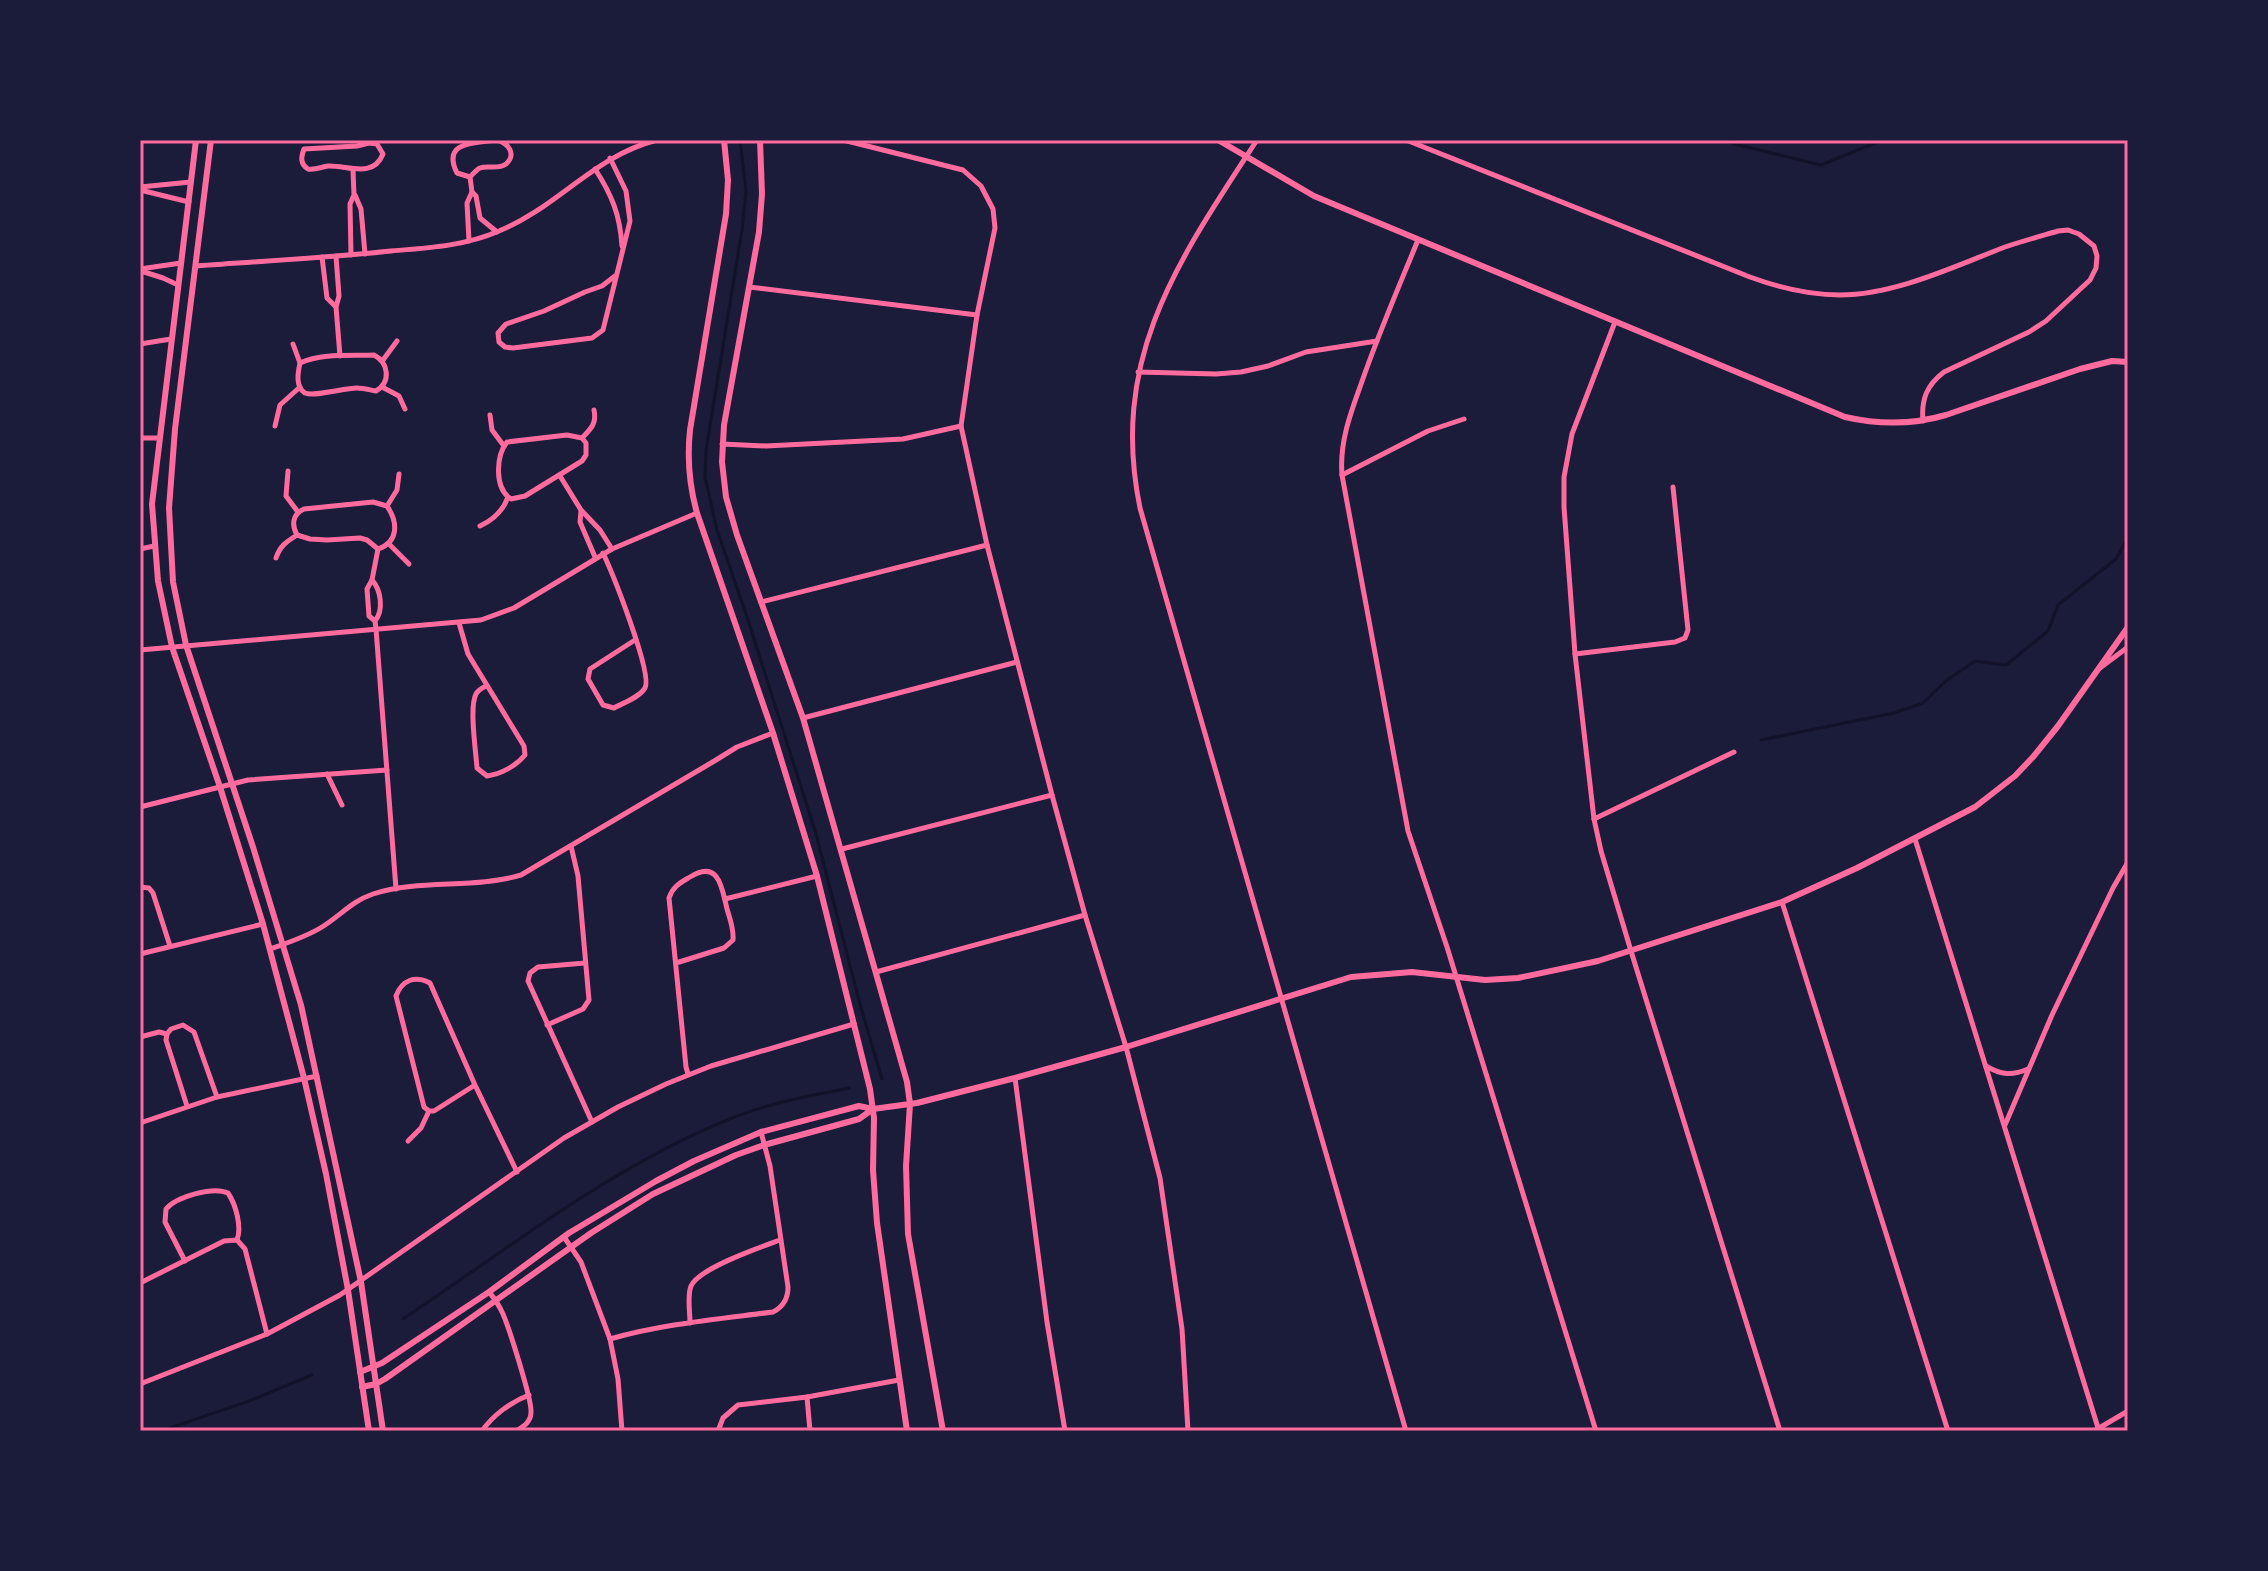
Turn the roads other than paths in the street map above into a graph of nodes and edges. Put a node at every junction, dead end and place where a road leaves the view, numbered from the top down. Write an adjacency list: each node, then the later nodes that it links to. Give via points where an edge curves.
1 (196, 140): 15 (street)
2 (211, 140): 29 (street)
3 (657, 140): 10 (street)
4 (724, 140): 72 (street, via 726,214 689,446)
5 (760, 140): 33 (street, via 761,213)
6 (843, 140): 37 (street, via 963,170 981,186 993,209 995,228)
7 (1218, 140): 11 (street)
8 (1257, 140): 11 (street)
9 (1406, 140): 55 (street, via 1750,277 1803,293 1884,289 2058,231 2088,239 2097,256 2090,280 2029,332 1933,381 1924,398)
10 (610, 158): 12 (street); 23 (street, via 628,201 630,221)
11 (1246, 158): 21 (street, via 1314,196); 48 (street, via 1177,270 1152,323)
12 (595, 169): 20 (street, via 536,212); 23 (street, via 614,203)
13 (353, 170): 13 (street, via 378,164 383,154 377,144 310,147 302,154 308,169); 18 (street)
14 (470, 177): 14 (street, via 479,168 503,166 510,148 497,140 463,144 455,153 454,168); 17 (street)
15 (191, 182): 16 (street); 19 (street)
16 (140, 189): 19 (street)
17 (472, 192): 20 (street, via 480,218); 22 (street, via 467,203)
18 (354, 195): 24 (street, via 361,209); 25 (street)
19 (189, 202): 28 (street)
20 (497, 232): 22 (street)
21 (1418, 240): 38 (street); 41 (street)
22 (469, 241): 24 (street)
23 (622, 250): 31 (street)
24 (365, 254): 25 (street)
25 (351, 255): 26 (street)
26 (336, 256): 27 (street); 36 (street)
27 (322, 257): 29 (street); 36 (street, via 327,298)
28 (181, 263): 30 (street); 32 (street)
29 (196, 266): 92 (street, via 169,508 173,582)
30 (140, 270): 32 (street)
31 (615, 276): 34 (street); 35 (street)
32 (178, 285): 39 (street)
33 (749, 287): 37 (street); 61 (street)
34 (593, 289): 35 (street, via 605,292); 35 (street, via 503,325 498,340 510,348 595,337 604,328)
35 (610, 301)
36 (336, 307): 44 (street)
37 (977, 315): 57 (street)
38 (1615, 322): 55 (street, via 1845,417); 96 (street, via 1575,425 1564,477)
39 (171, 339): 42 (street); 59 (street)
40 (397, 341): 45 (street)
41 (1377, 341): 48 (street, via 1306,352 1241,372); 65 (street, via 1344,433)
42 (140, 344)
43 (293, 344): 47 (street)
44 (340, 356): 45 (street, via 374,355); 47 (street)
45 (383, 360): 50 (street)
46 (2128, 362): 55 (street, via 2080,369)
47 (300, 363): 49 (street)
48 (1138, 372): 131 (street, via 1132,445 1140,508)
49 (300, 387): 50 (street, via 314,394); 56 (street, via 280,405)
50 (382, 387): 51 (street, via 399,396)
51 (405, 409)
52 (594, 410): 60 (street, via 593,427)
53 (490, 415): 62 (street, via 492,430)
54 (1464, 419): 65 (street, via 1428,431)
55 (1923, 421)
56 (275, 426)
57 (961, 426): 61 (street, via 903,439); 76 (street)
58 (140, 438): 59 (street)
59 (159, 438): 77 (street)
60 (582, 438): 62 (street, via 513,440); 66 (street, via 586,455)
61 (722, 444): 86 (street, via 726,497)
62 (504, 446): 68 (street, via 499,459 501,488)
63 (288, 471): 71 (street, via 286,496)
64 (399, 474): 69 (street)
65 (1342, 475): 130 (street, via 1408,831)
66 (560, 476): 68 (street, via 525,496); 70 (street)
67 (1673, 487): 96 (street, via 1685,638)
68 (508, 497): 73 (street, via 491,521)
69 (387, 506): 71 (street, via 338,504); 75 (street, via 394,525)
70 (581, 510): 80 (street); 82 (street, via 580,522)
71 (298, 512): 74 (street, via 293,524)
72 (697, 513): 80 (street); 101 (street)
73 (480, 526)
74 (297, 535): 79 (street, via 360,538); 83 (street, via 284,543)
75 (389, 544): 79 (street); 84 (street)
76 (987, 545): 86 (street); 97 (street)
77 (154, 546): 78 (street); 93 (street)
78 (140, 549)
79 (378, 549): 85 (street)
80 (612, 549): 81 (street)
81 (603, 553): 82 (street); 91 (street)
82 (595, 557): 88 (street, via 503,614)
83 (276, 558)
84 (409, 564)
85 (372, 580): 87 (street, via 367,589 369,616); 87 (street, via 379,587 380,615)
86 (761, 602): 100 (street)
87 (375, 621): 90 (street)
88 (459, 623): 90 (street); 99 (street)
89 (2128, 627): 98 (street)
90 (376, 629): 92 (street); 103 (street)
91 (635, 640): 91 (street, via 590,669 588,679 603,705 614,708 646,686)
92 (186, 645): 93 (street); 105 (street)
93 (172, 647): 95 (street); 106 (street)
94 (2128, 647): 98 (street)
95 (140, 650)
96 (1575, 654): 110 (street)
97 (1017, 662): 100 (street); 107 (street)
98 (2099, 669): 111 (street, via 2015,776 1975,807)
99 (486, 686): 99 (street, via 525,755 487,776 477,768 473,727 474,697)
100 (803, 718): 113 (street)
101 (773, 733): 112 (street, via 737,747); 115 (street)
102 (1734, 752): 110 (street)
103 (387, 770): 104 (street); 117 (street)
104 (327, 774): 105 (street); 108 (street)
105 (233, 784): 106 (street); 122 (street)
106 (220, 787): 109 (street); 121 (street)
107 (1052, 795): 113 (street); 120 (street)
108 (342, 805)
109 (140, 807)
110 (1594, 819): 125 (street)
111 (1915, 839): 119 (street); 137 (street)
112 (571, 846): 117 (street, via 508,879); 127 (street)
113 (842, 849): 129 (street)
114 (2128, 862): 138 (street)
115 (817, 876): 118 (street); 132 (street)
116 (140, 887): 123 (street, via 153,893)
117 (396, 889): 122 (street, via 363,898 324,926)
118 (725, 900): 128 (street, via 732,942); 128 (street, via 719,879 708,871 675,886 669,905)
119 (1782, 902): 125 (street); 193 (street)
120 (1085, 915): 129 (street); 136 (street)
121 (263, 924): 123 (street); 124 (street)
122 (284, 944): 124 (street); 139 (street)
123 (170, 946): 126 (street)
124 (270, 949): 141 (street)
125 (1631, 951): 130 (street, via 1518,978); 192 (street)
126 (140, 954)
127 (585, 963): 133 (street, via 586,1006); 133 (street, via 538,967 530,973 528,983)
128 (676, 963): 140 (street)
129 (876, 972): 145 (street)
130 (1455, 975): 131 (street, via 1371,974); 191 (street)
131 (1281, 998): 136 (street); 190 (street)
132 (854, 1024): 140 (street); 147 (street)
133 (547, 1025): 149 (street)
134 (167, 1034): 135 (street); 144 (street, via 183,1025 194,1032); 146 (street)
135 (140, 1037)
136 (1126, 1047): 142 (street); 189 (street, via 1160,1178 1182,1329)
137 (1985, 1065): 138 (street, via 2008,1075); 151 (street)
138 (2028, 1069): 151 (street)
139 (318, 1075): 141 (street); 161 (street)
140 (688, 1075): 149 (street)
141 (304, 1078): 144 (street); 163 (street)
142 (1015, 1078): 145 (street); 188 (street)
143 (475, 1085): 148 (street); 148 (street, via 430,983 408,980 396,996 422,1104); 155 (street)
144 (217, 1097): 146 (street)
145 (910, 1104): 147 (street); 187 (street, via 908,1234)
146 (187, 1106): 150 (street)
147 (873, 1109): 152 (street, via 859,1106); 154 (street, via 859,1119); 171 (street, via 877,1223)
148 (429, 1111): 153 (street)
149 (592, 1122): 155 (street)
150 (140, 1123)
151 (2005, 1126): 178 (street)
152 (761, 1132): 154 (street); 156 (street, via 656,1181)
153 (408, 1141)
154 (764, 1145): 158 (street); 159 (street, via 653,1194)
155 (517, 1172): 161 (street)
156 (564, 1237): 159 (street); 164 (street)
157 (237, 1240): 160 (street); 160 (street, via 239,1227 228,1193 213,1189 174,1202 165,1212 165,1222); 167 (street, via 245,1249)
158 (780, 1240): 166 (street, via 697,1278 689,1294); 166 (street, via 788,1291 782,1306 773,1312)
159 (572, 1248): 165 (street); 168 (street)
160 (185, 1261): 162 (street)
161 (361, 1282): 163 (street); 169 (street)
162 (140, 1283)
163 (348, 1290): 167 (street); 170 (street)
164 (489, 1292): 165 (street); 169 (street)
165 (496, 1301): 173 (street); 175 (street)
166 (690, 1323): 168 (street)
167 (267, 1334): 172 (street)
168 (610, 1339): 183 (street)
169 (373, 1368): 170 (street); 173 (street)
170 (360, 1372): 174 (street)
171 (899, 1380): 176 (street); 186 (street)
172 (140, 1384)
173 (376, 1384): 174 (street); 180 (street)
174 (362, 1387): 179 (street)
175 (529, 1395): 181 (street, via 495,1416); 182 (street, via 529,1420)
176 (807, 1397): 184 (street, via 738,1405); 185 (street)
177 (2128, 1411): 178 (street)
178 (2097, 1430)
179 (369, 1431)
180 (383, 1431)
181 (482, 1431)
182 (516, 1431)
183 (622, 1431)
184 (718, 1431)
185 (810, 1431)
186 (907, 1431)
187 (943, 1431)
188 (1065, 1431)
189 (1188, 1431)
190 (1406, 1431)
191 (1596, 1431)
192 (1780, 1431)
193 (1948, 1431)

